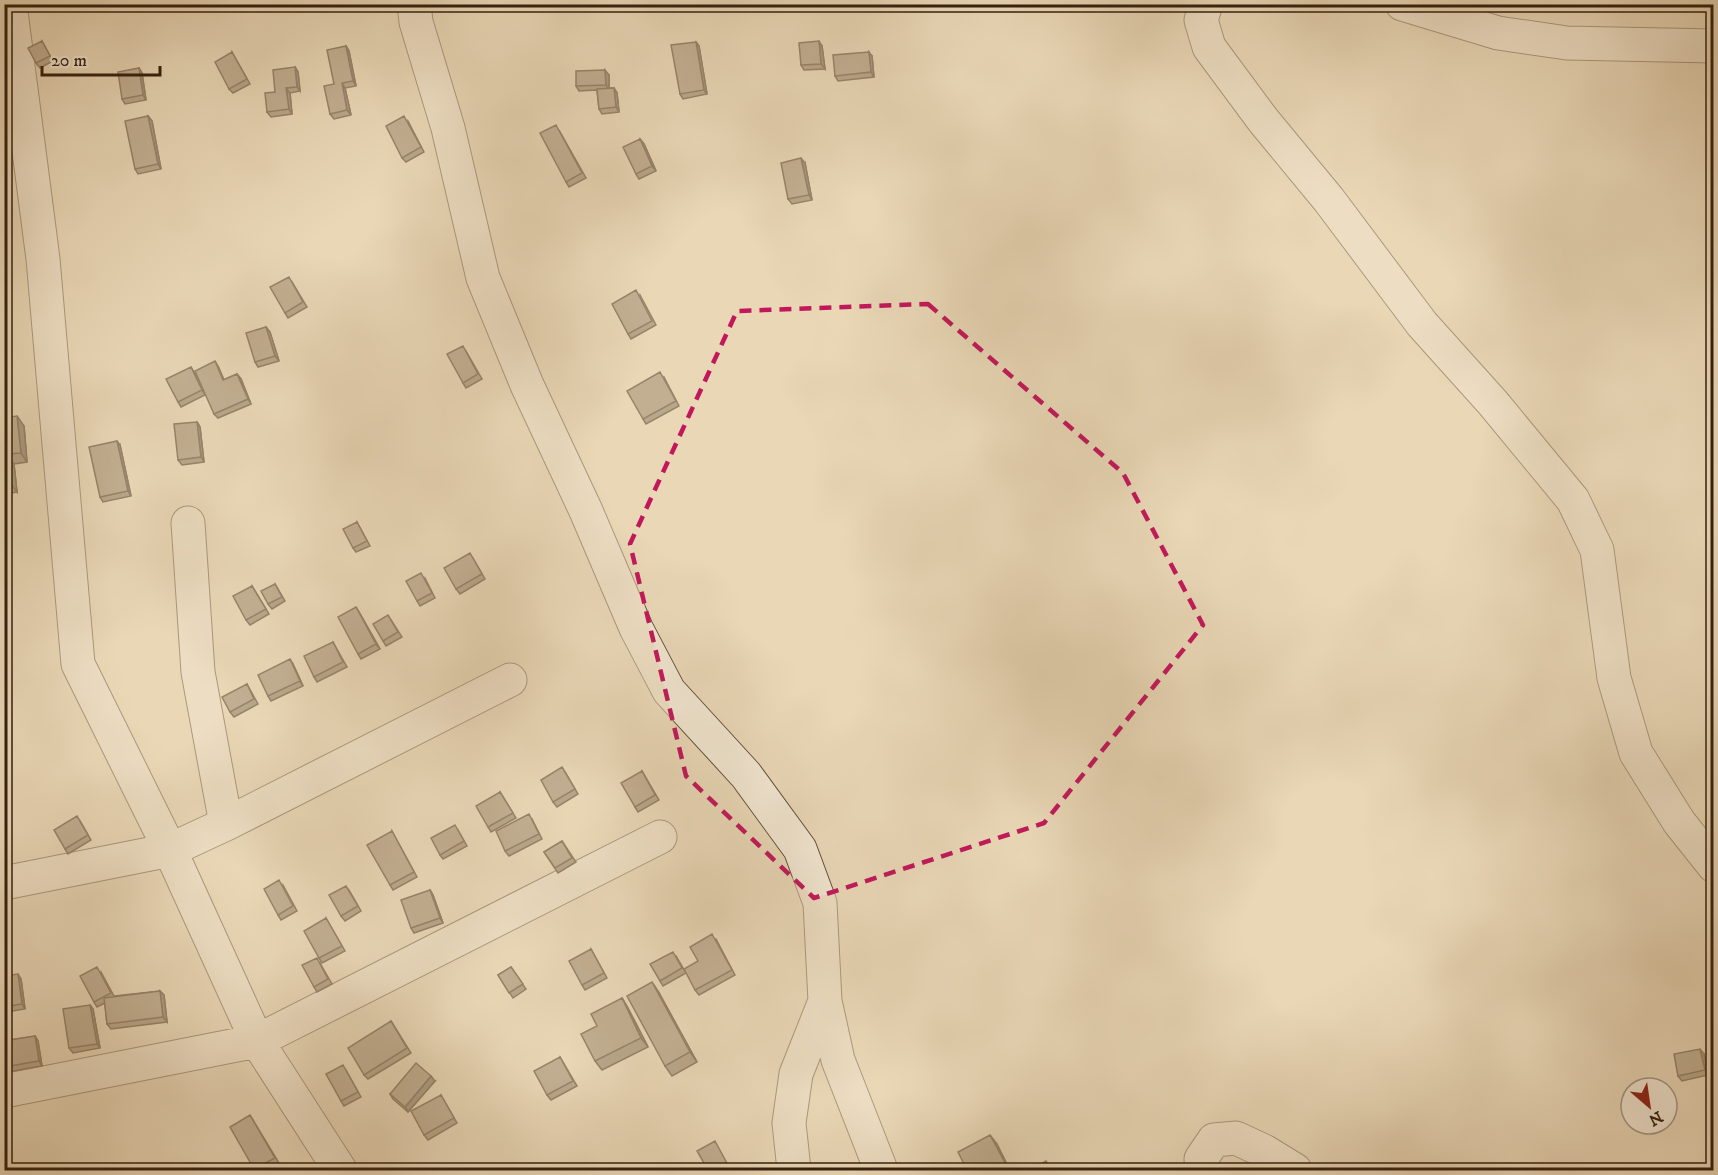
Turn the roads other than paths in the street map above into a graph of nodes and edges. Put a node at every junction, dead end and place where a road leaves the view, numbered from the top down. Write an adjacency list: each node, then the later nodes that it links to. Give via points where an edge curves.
1 (10, 4): 10 (street, via 43,259 78,664)
2 (414, 4): 13 (street, via 459,170 483,278 527,385 636,628 669,691 746,775 800,849 820,903)
3 (1206, 4): 11 (street, via 1201,20 1209,47 1222,65 1422,324 1573,500 1597,550 1614,678 1636,753 1679,822)
4 (1402, 4): 5 (street, via 1498,33 1567,43)
5 (1713, 46)
6 (188, 523): 8 (street, via 198,672)
7 (510, 680): 8 (street)
8 (226, 824): 10 (street)
9 (660, 837): 14 (street)
10 (170, 850): 12 (street); 14 (street)
11 (1713, 866)
12 (4, 883)
13 (825, 1001): 17 (street, via 796,1074 789,1123); 18 (street, via 838,1060)
14 (257, 1041): 15 (street); 16 (street)
15 (4, 1091)
16 (340, 1170)
17 (794, 1170)
18 (881, 1170)
19 (1203, 1170): 20 (street, via 1201,1159 1215,1140 1236,1138)
20 (1295, 1170)

